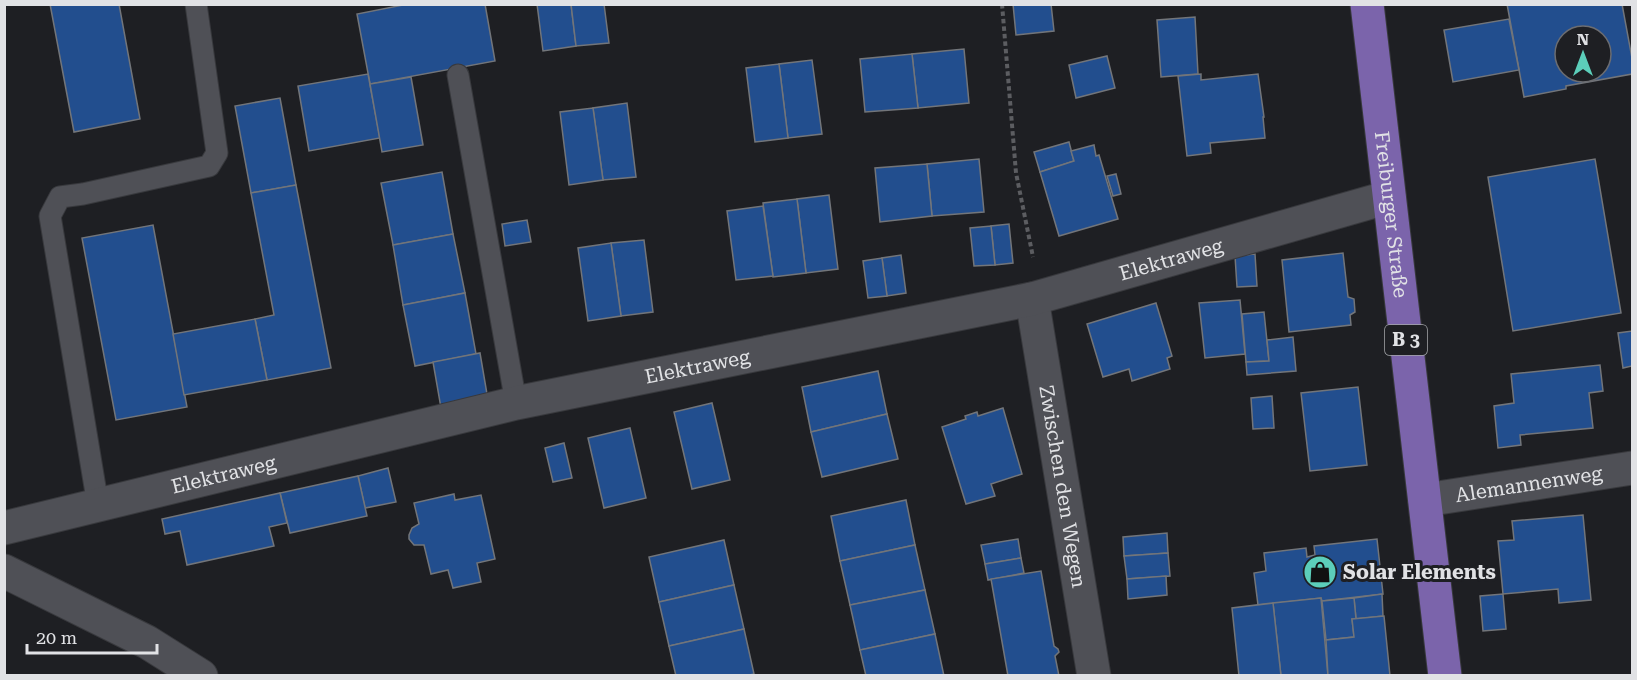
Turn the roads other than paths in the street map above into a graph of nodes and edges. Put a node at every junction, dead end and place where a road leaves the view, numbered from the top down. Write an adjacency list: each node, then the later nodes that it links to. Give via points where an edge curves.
1 (196, 4): 9 (lane, via 217,153 209,166 60,197 50,216)
2 (1367, 4): 4 (main road, Freiburger Straße / B 3)
3 (458, 75): 6 (lane)
4 (1389, 197): 5 (street, Elektraweg); 8 (main road, Freiburger Straße / B 3)
5 (1036, 298): 6 (street, Elektraweg); 13 (street, Zwischen den Wegen)
6 (516, 403): 9 (street, Elektraweg)
7 (1632, 468): 8 (street, Alemannenweg)
8 (1425, 500): 14 (main road, Freiburger Straße / B 3)
9 (98, 505): 10 (street, Elektraweg)
10 (4, 528)
11 (4, 571): 12 (street, via 147,642)
12 (201, 675)
13 (1094, 675)
14 (1445, 675)

